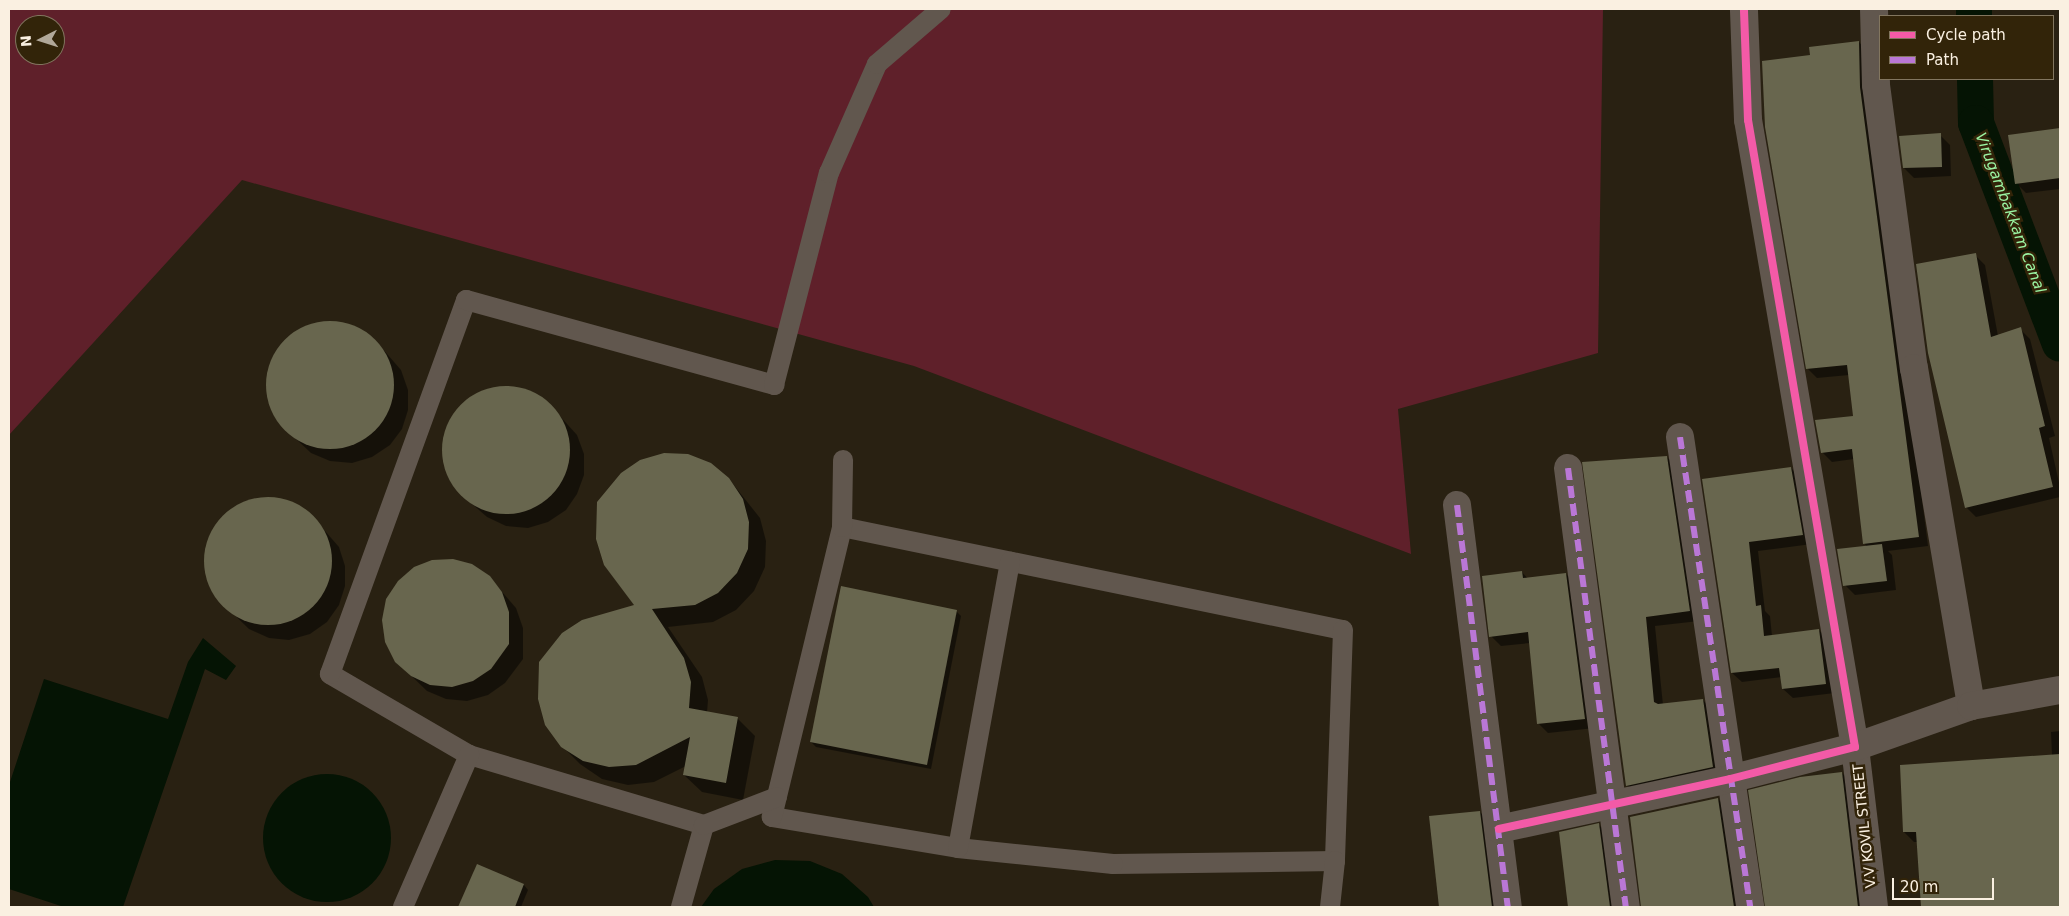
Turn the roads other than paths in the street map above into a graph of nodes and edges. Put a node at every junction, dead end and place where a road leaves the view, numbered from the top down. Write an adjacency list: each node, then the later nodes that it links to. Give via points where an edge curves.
1 (942, 9): 13 (lane, via 877,64 829,173 774,385 466,300 330,674)
2 (1744, 9): 12 (street, via 1748,120)
3 (1874, 9): 11 (street, via 1876,85 1914,368)
4 (1680, 437): 14 (street)
5 (842, 460): 8 (lane)
6 (1568, 468): 16 (street)
7 (1457, 505): 18 (street)
8 (842, 527): 9 (lane); 15 (lane)
9 (1010, 562): 19 (lane); 20 (lane, via 1343,630)
10 (2060, 690): 11 (street, V.V KOVIL STREET)
11 (1972, 706): 12 (street, V.V KOVIL STREET)
12 (1855, 748): 14 (street); 27 (street, V.V KOVIL STREET)
13 (469, 755): 17 (lane); 21 (lane)
14 (1730, 779): 16 (street); 26 (street)
15 (777, 797): 17 (lane); 19 (lane, via 772,817)
16 (1613, 802): 18 (street); 25 (street)
17 (704, 825): 22 (lane)
18 (1499, 829): 24 (street)
19 (958, 848): 20 (lane, via 1114,864)
20 (1335, 861): 23 (lane)
21 (403, 907)
22 (681, 907)
23 (1330, 907)
24 (1508, 907)
25 (1626, 907)
26 (1750, 907)
27 (1874, 907)

